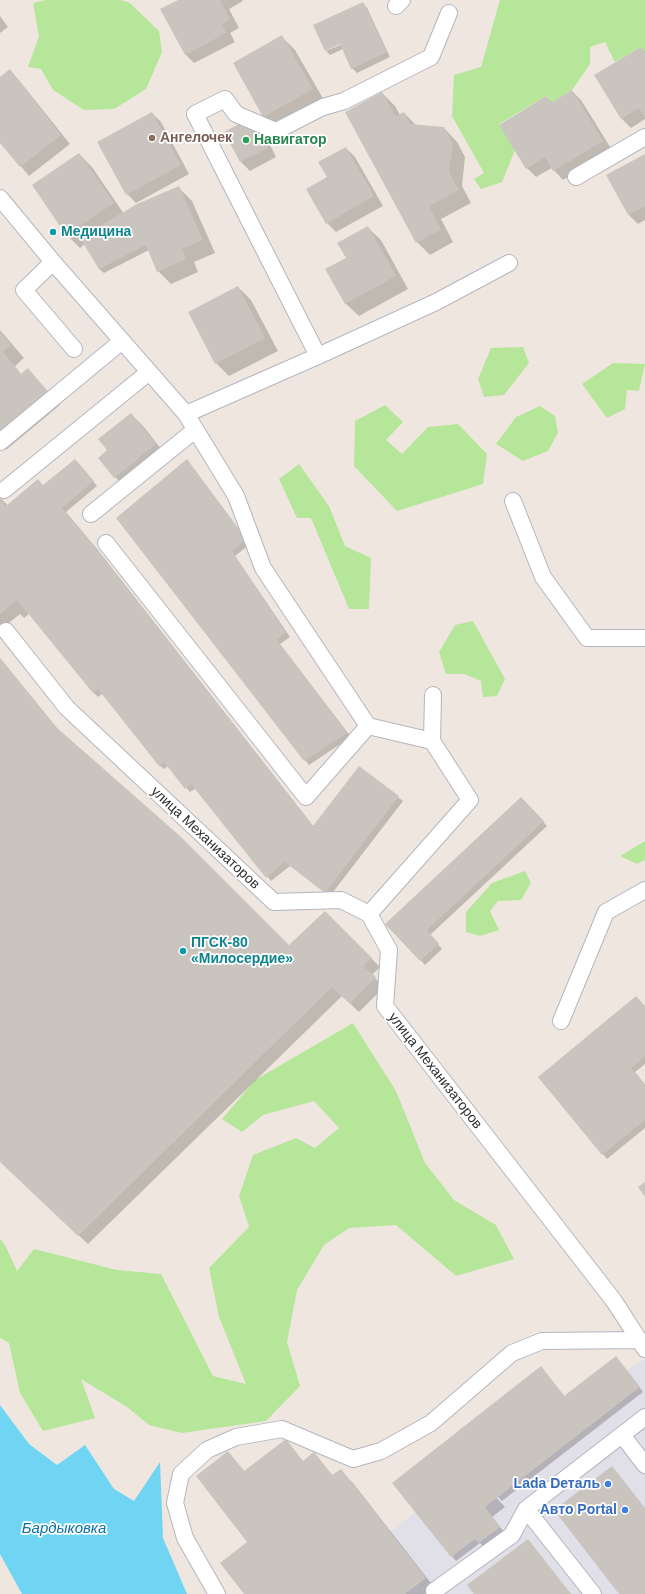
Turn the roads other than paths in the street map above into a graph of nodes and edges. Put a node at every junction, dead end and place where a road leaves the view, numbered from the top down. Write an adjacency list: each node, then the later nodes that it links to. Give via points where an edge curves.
1 (449, 13): 9 (lane, via 431,57 344,101 323,107 276,131 236,114 225,99 195,114)
2 (645, 137): 3 (lane)
3 (576, 177)
4 (0, 198): 5 (lane)
5 (53, 262): 7 (lane); 8 (lane, via 24,290)
6 (509, 263): 9 (lane, via 436,302)
7 (122, 341): 10 (lane); 13 (lane)
8 (74, 350)
9 (318, 356): 11 (lane)
10 (149, 372): 11 (lane); 14 (lane)
11 (186, 414): 12 (lane)
12 (195, 430): 16 (lane); 21 (lane, via 236,496 263,568)
13 (0, 442)
14 (4, 490)
15 (513, 501): 19 (lane, via 543,577 587,638)
16 (90, 514)
17 (106, 543): 21 (lane, via 306,797)
18 (6, 631): 24 (lane, улица Механизаторов, via 67,708 274,902 340,900)
19 (645, 638)
20 (433, 695): 22 (lane)
21 (368, 726): 22 (lane)
22 (432, 741): 24 (lane, via 470,800)
23 (645, 890): 25 (lane, via 606,912)
24 (368, 914): 26 (lane, улица Механизаторов, via 389,950 385,1006 614,1301)
25 (561, 1021)
26 (642, 1344): 31 (lane, via 542,1341 512,1353 431,1423 381,1451 353,1459 282,1429 236,1437 206,1450 181,1474 176,1503 186,1538)
27 (645, 1417): 28 (lane)
28 (622, 1435): 29 (lane); 30 (lane)
29 (645, 1466)
30 (526, 1509): 32 (lane, via 512,1535 434,1591); 33 (lane)
31 (217, 1594)
32 (436, 1594)
33 (593, 1594)

